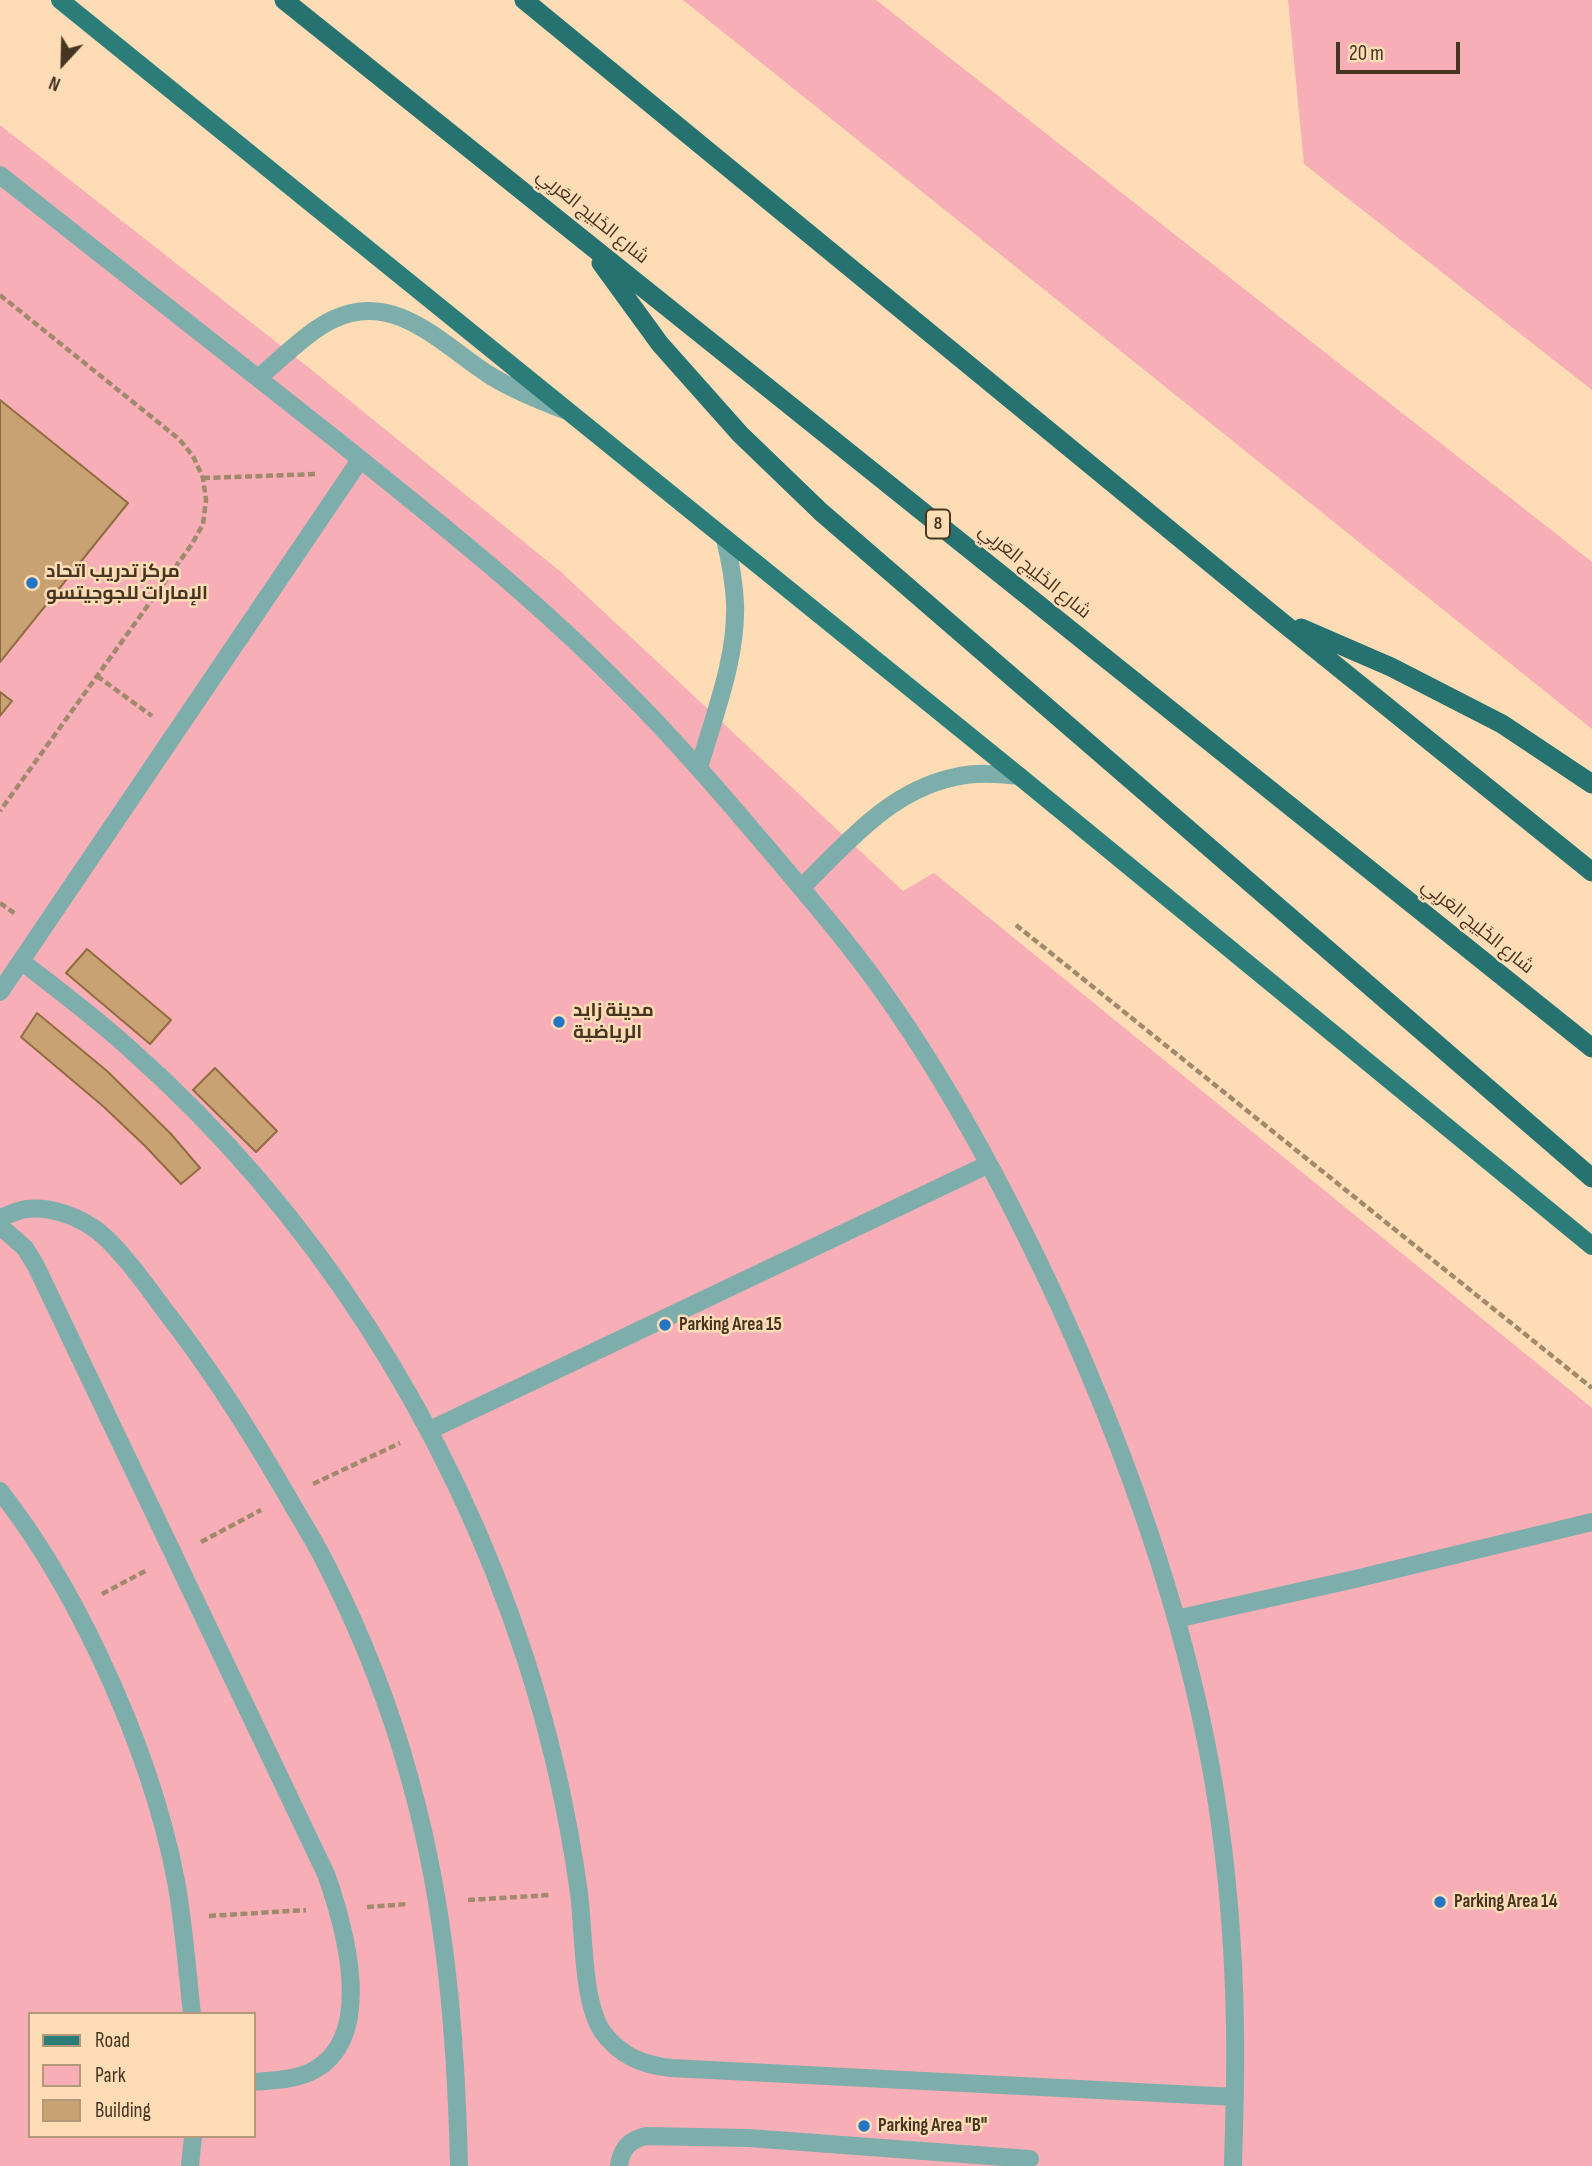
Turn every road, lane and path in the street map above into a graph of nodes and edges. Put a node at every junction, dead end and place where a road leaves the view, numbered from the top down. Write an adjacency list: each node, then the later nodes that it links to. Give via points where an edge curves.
1 (60, 0): 8 (main road)
2 (284, 0): 5 (highway, شارع الخَلِيج العَربِي / 8)
3 (524, 0): 13 (highway)
4 (0, 175): 7 (lane)
5 (587, 242): 25 (highway, شارع الخَلِيج العَربِي / 8); 27 (highway, via 660,344 740,433 821,512)
6 (0, 295): 10 (path, via 178,439 194,456)
7 (258, 378): 8 (lane, via 334,319 351,313 388,313 422,327 493,377); 9 (lane)
8 (570, 413): 12 (main road)
9 (360, 460): 11 (lane); 16 (lane, via 433,516 551,619)
10 (202, 478): 11 (path, via 315,473); 14 (path, via 206,500 203,524)
11 (340, 490): 15 (lane)
12 (725, 539): 16 (lane, via 733,572 733,639); 17 (main road)
13 (1277, 618): 18 (highway, via 1391,667 1502,724); 20 (highway)
14 (97, 676): 15 (path); 19 (path)
15 (176, 733): 23 (lane)
16 (699, 768): 21 (lane)
17 (1019, 776): 21 (lane, via 956,776 899,798 874,816); 30 (main road)
18 (1592, 784)
19 (0, 811)
20 (1592, 872)
21 (801, 888): 26 (lane, via 883,991)
22 (1016, 925): 31 (path)
23 (21, 961): 24 (lane); 32 (lane, via 139,1057 275,1199 358,1310)
24 (0, 992)
25 (1592, 1048)
26 (989, 1164): 32 (lane); 38 (lane, via 1034,1252 1113,1433)
27 (1592, 1178)
28 (0, 1218): 34 (lane, via 26,1209 60,1212 105,1237 205,1362)
29 (0, 1226): 36 (lane, via 25,1248 36,1266)
30 (1592, 1245)
31 (1592, 1388)
32 (430, 1430): 34 (path); 39 (lane, via 478,1531 539,1702)
33 (0, 1491): 37 (lane, via 40,1545)
34 (287, 1496): 36 (path); 40 (lane, via 327,1564 360,1635 411,1783)
35 (1592, 1522): 38 (lane)
36 (174, 1556): 37 (path); 41 (lane)
37 (76, 1607): 42 (lane, via 136,1738 168,1846)
38 (1176, 1619): 45 (lane, via 1205,1736 1223,1856 1234,1976)
39 (579, 1894): 40 (path); 45 (lane, via 592,2011 614,2045 650,2066)
40 (438, 1902): 41 (path); 50 (lane, via 453,2014)
41 (338, 1908): 42 (path); 44 (lane, via 350,1980 346,2032 329,2059 316,2069 287,2079)
42 (182, 1918): 43 (lane)
43 (192, 2012)
44 (256, 2082)
45 (1235, 2096): 51 (lane)
46 (192, 2138): 49 (lane)
47 (1030, 2159): 48 (lane, via 749,2138 646,2136 627,2144)
48 (619, 2165)
49 (190, 2166)
50 (458, 2166)
51 (1233, 2166)

